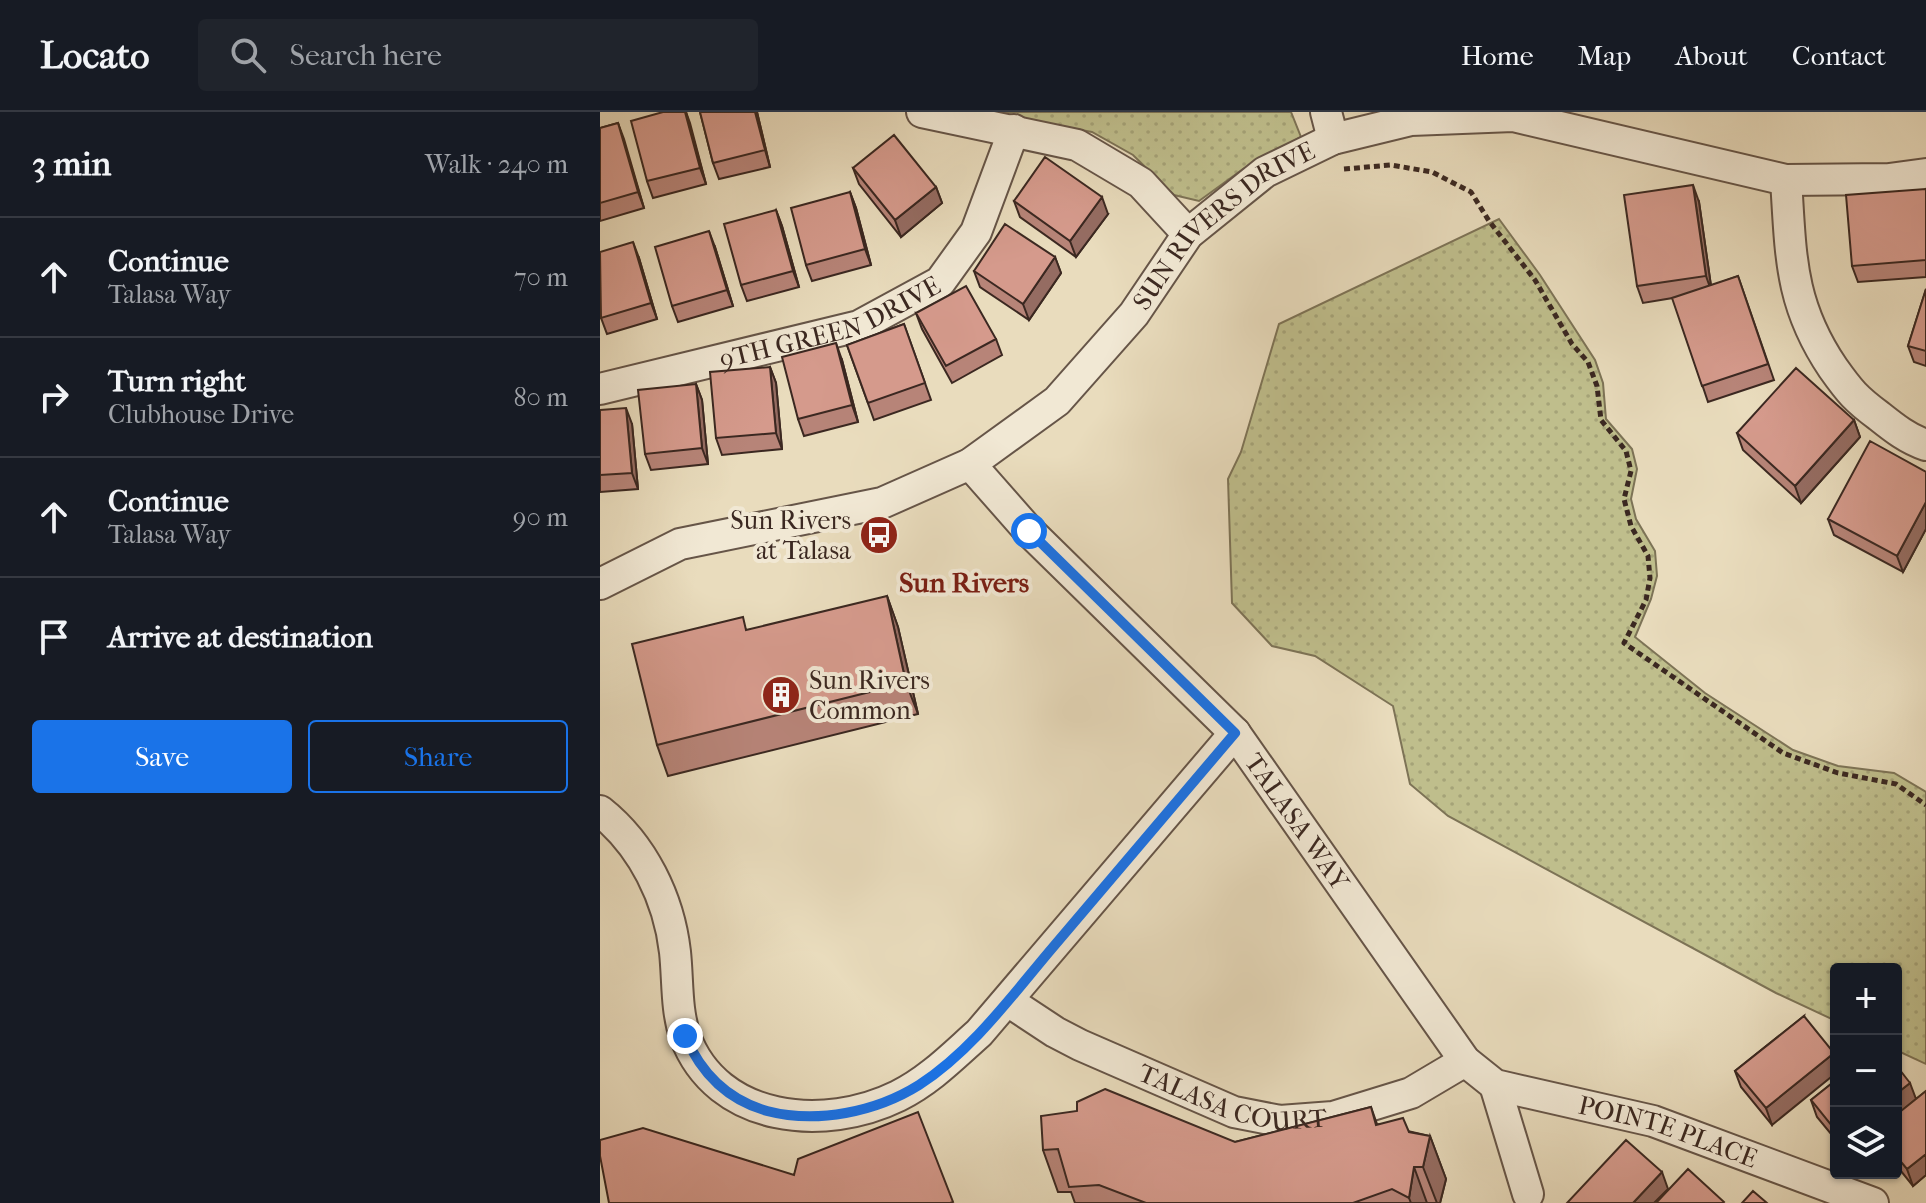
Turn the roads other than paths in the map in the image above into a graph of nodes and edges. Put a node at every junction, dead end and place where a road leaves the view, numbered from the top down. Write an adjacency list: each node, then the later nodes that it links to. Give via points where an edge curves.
1 (922, 112): 2 (street)
2 (1014, 130): 6 (street, via 1090,152 1141,183); 7 (street, 9TH GREEN DRIVE, via 976,232 940,282 859,326)
3 (1332, 140): 5 (street, SUN RIVERS DRIVE, via 1411,120 1513,116); 6 (street, SUN RIVERS DRIVE, via 1265,172)
4 (1926, 174): 5 (street, SUN RIVERS DRIVE)
5 (1786, 180): 8 (street, via 1792,264 1802,310 1817,344 1854,398)
6 (1188, 234): 9 (street, SUN RIVERS DRIVE, via 1134,314 1057,401)
7 (600, 389)
8 (1926, 445)
9 (970, 464): 10 (street, SUN RIVERS DRIVE, via 882,503 680,544); 11 (street, TALASA WAY, via 1029,531)
10 (600, 584)
11 (1235, 733): 13 (street); 14 (street, TALASA WAY)
12 (600, 811): 13 (street, via 637,850 661,895 674,945 680,1017 692,1052 714,1081 738,1099 781,1114 823,1115 895,1098 934,1074)
13 (1008, 1001): 14 (street, TALASA COURT, via 1055,1032 1121,1064 1259,1118 1333,1117 1411,1093)
14 (1465, 1061): 15 (street, POINTE PLACE)
15 (1495, 1085): 16 (street); 17 (street, POINTE PLACE, via 1653,1121)
16 (1528, 1194)
17 (1873, 1203)

